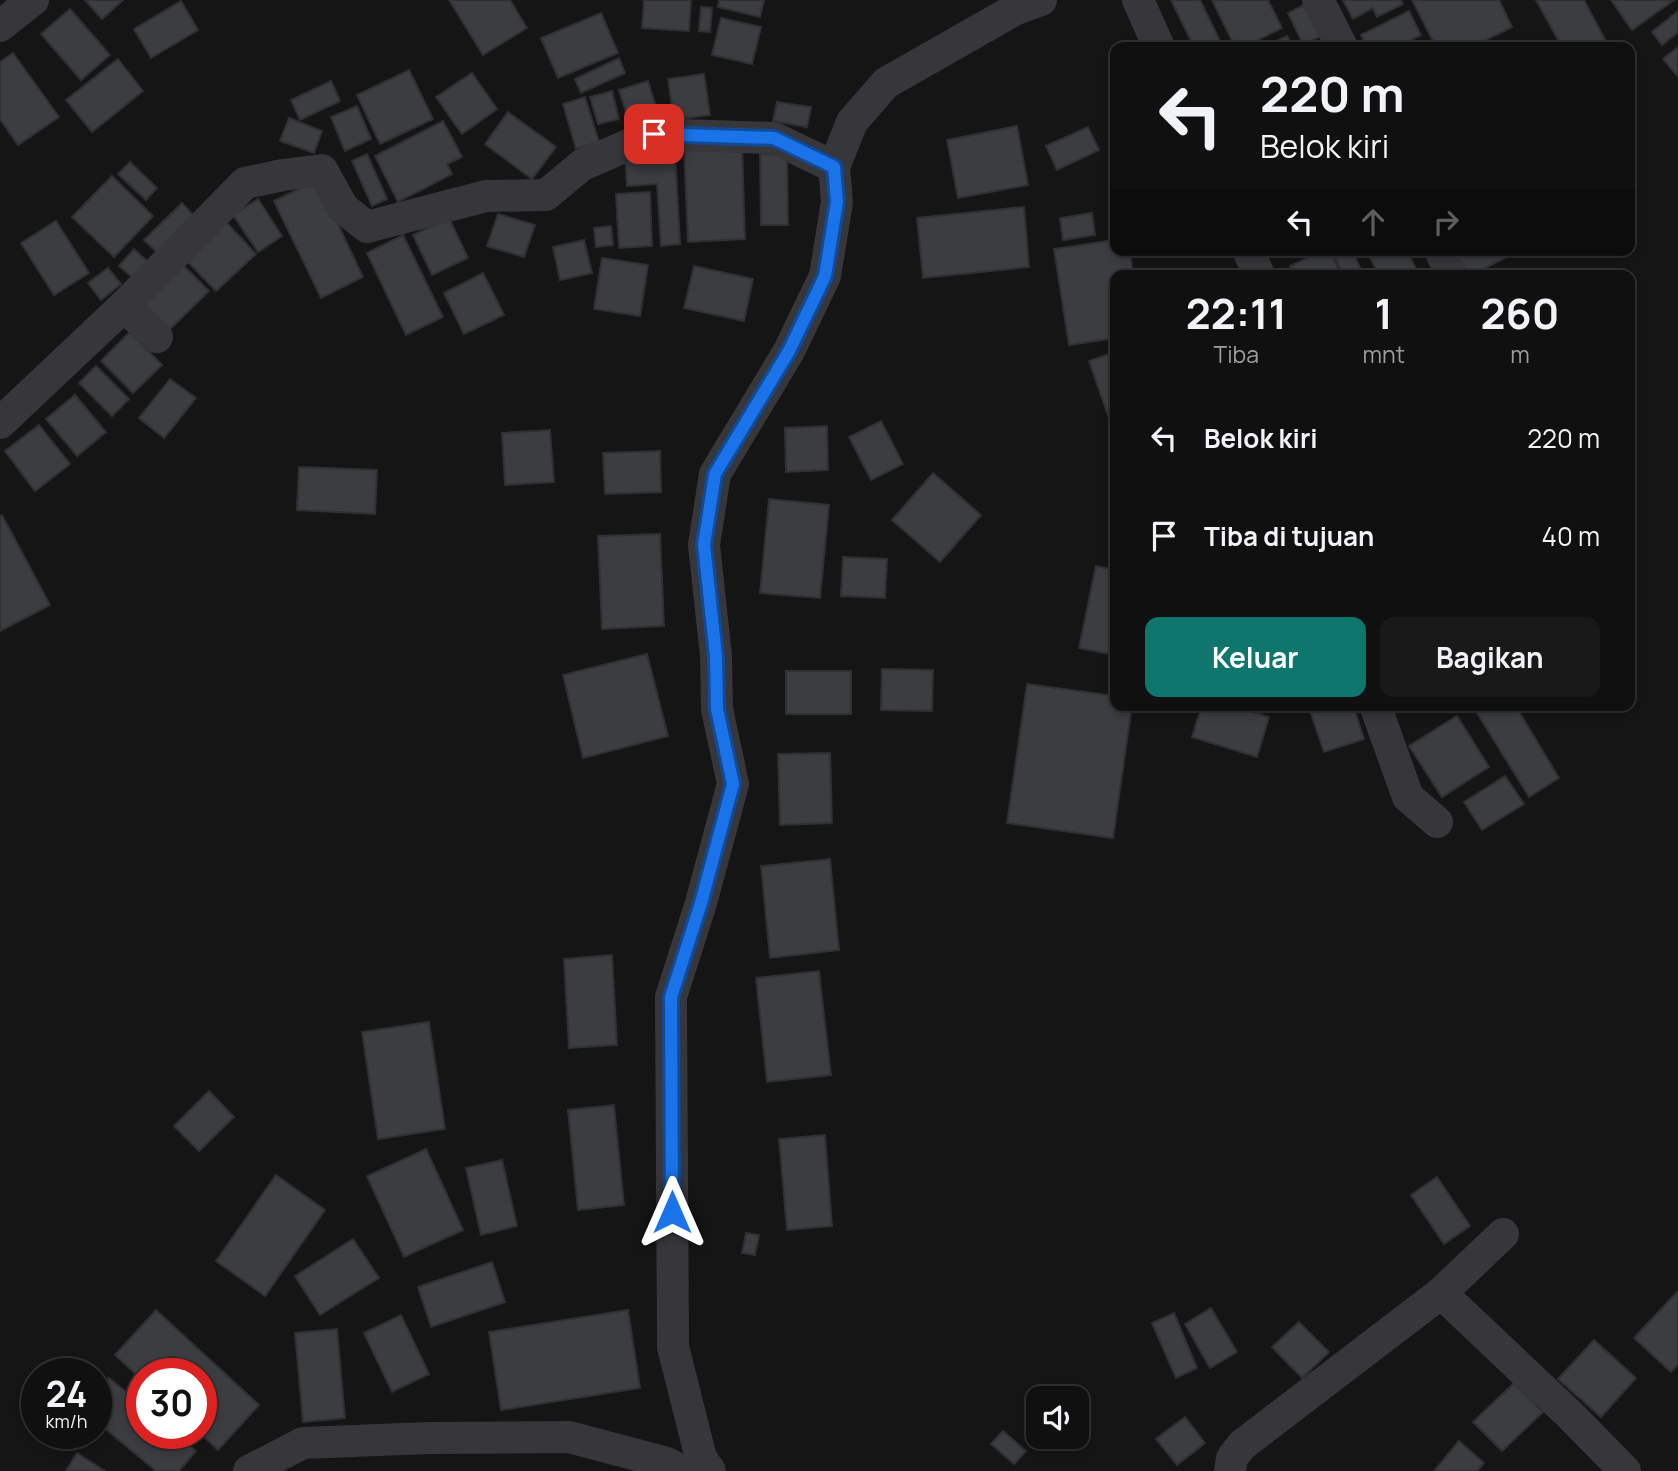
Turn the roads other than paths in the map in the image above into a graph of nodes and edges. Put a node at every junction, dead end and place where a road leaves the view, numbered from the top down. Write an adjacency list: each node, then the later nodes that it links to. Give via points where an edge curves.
1 (33, 0): 5 (street)
2 (1041, 0): 8 (street, via 1014,10 886,83 852,122)
3 (1138, 0): 6 (street)
4 (1318, 0): 7 (street)
5 (0, 26)
6 (1157, 42)
7 (1339, 42)
8 (834, 167): 9 (street, via 774,138 654,134 582,165 546,195 486,196 367,227 343,208 323,170 283,175 245,183); 18 (street, via 837,202 825,276 789,351 715,474 704,545 717,709 733,784 671,997 673,1347 701,1458)
9 (124, 306): 10 (street); 11 (street)
10 (157, 337)
11 (0, 423)
12 (1377, 711): 13 (street, via 1408,797)
13 (1437, 822)
14 (1503, 1234): 15 (street)
15 (1441, 1293): 19 (street, via 1242,1445 1232,1458); 20 (street)
16 (249, 1471): 17 (street, via 303,1443 569,1437 667,1463)
17 (681, 1471)
18 (710, 1471)
19 (1230, 1471)
20 (1625, 1471)

